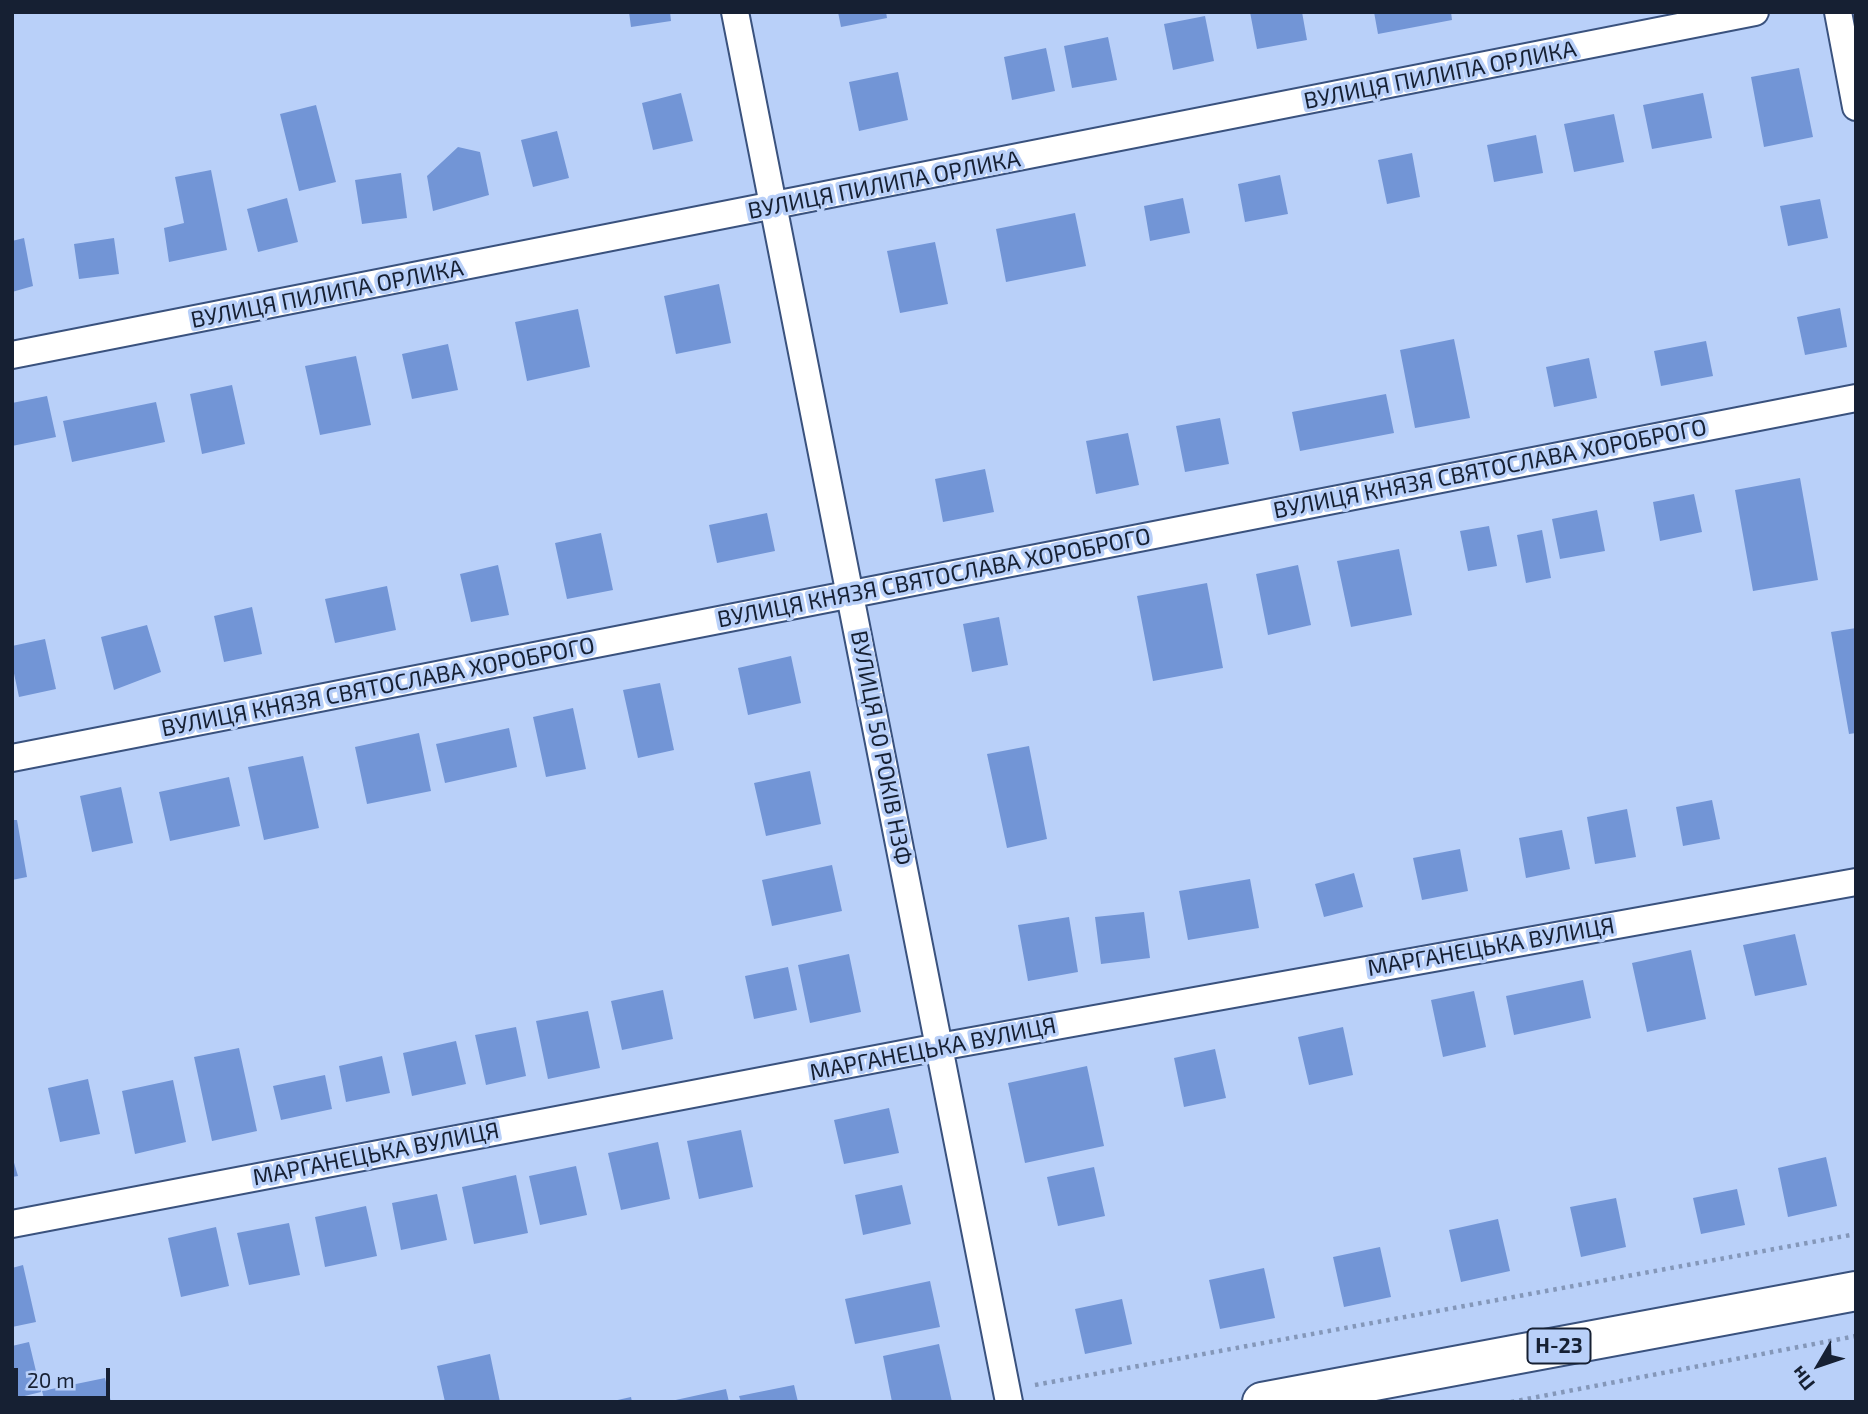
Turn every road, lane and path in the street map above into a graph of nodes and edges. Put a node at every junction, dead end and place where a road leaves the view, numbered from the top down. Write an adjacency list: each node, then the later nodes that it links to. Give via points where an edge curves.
1 (735, 12): 5 (street, ВУЛИЦЯ 50 РОКІВ НЗФ)
2 (1755, 12): 5 (street, ВУЛИЦЯ ПИЛИПА ОРЛИКА)
3 (1838, 12): 4 (street)
4 (1856, 107)
5 (775, 206): 6 (street, ВУЛИЦЯ ПИЛИПА ОРЛИКА); 8 (street, ВУЛИЦЯ 50 РОКІВ НЗФ)
6 (12, 355)
7 (1856, 398): 8 (street, ВУЛИЦЯ КНЯЗЯ СВЯТОСЛАВА ХОРОБРОГО)
8 (851, 594): 9 (street, ВУЛИЦЯ КНЯЗЯ СВЯТОСЛАВА ХОРОБРОГО); 11 (street, ВУЛИЦЯ 50 РОКІВ НЗФ)
9 (12, 758)
10 (1856, 882): 11 (street, МАРГАНЕЦЬКА ВУЛИЦЯ)
11 (939, 1047): 12 (street, МАРГАНЕЦЬКА ВУЛИЦЯ); 16 (street, ВУЛИЦЯ 50 РОКІВ НЗФ)
12 (12, 1224)
13 (1856, 1234): 16 (path)
14 (1856, 1291): 17 (main road, Н-23)
15 (1856, 1336): 18 (path)
16 (1008, 1396)
17 (1262, 1402)
18 (1511, 1402)

